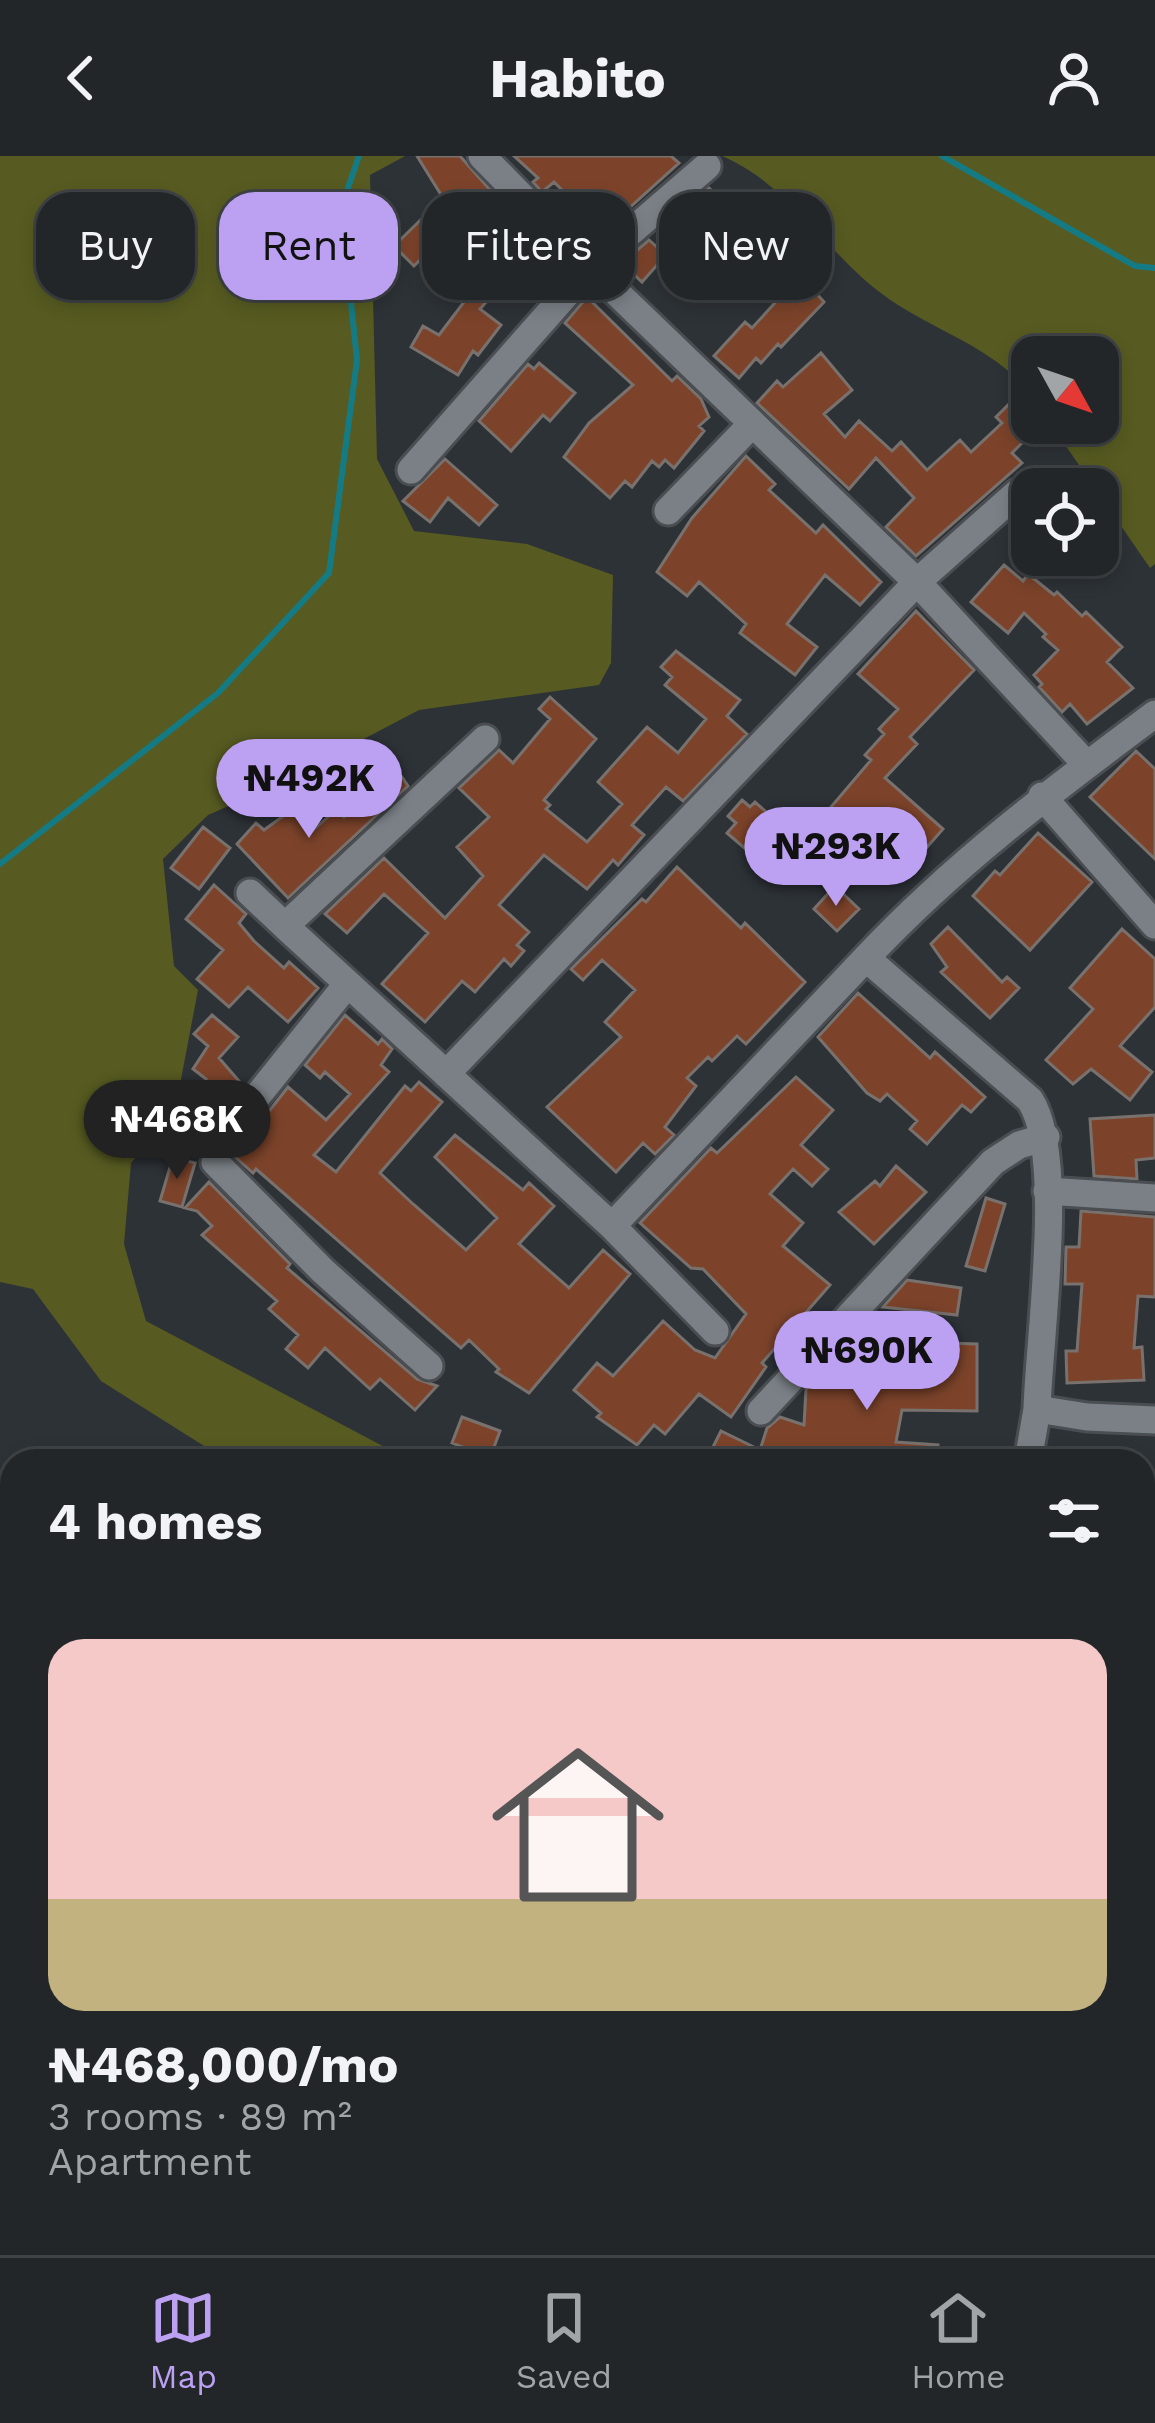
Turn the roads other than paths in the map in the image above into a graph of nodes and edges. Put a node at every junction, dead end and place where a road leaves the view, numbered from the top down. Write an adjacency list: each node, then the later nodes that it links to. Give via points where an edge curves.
1 (482, 156): 3 (street)
2 (707, 166): 4 (street)
3 (517, 192)
4 (635, 228)
5 (561, 300): 8 (street)
6 (624, 300): 7 (street)
7 (752, 424): 10 (street); 11 (street)
8 (411, 470)
9 (1011, 498): 11 (street)
10 (668, 511)
11 (917, 582): 14 (street); 21 (street)
12 (1155, 714): 14 (street)
13 (485, 740): 18 (street)
14 (1087, 765): 15 (street)
15 (1042, 796): 17 (street); 19 (street)
16 (250, 893): 18 (street)
17 (1155, 925)
18 (284, 926): 20 (street)
19 (866, 958): 22 (street, via 1030,1100); 25 (street)
20 (346, 987): 21 (street); 27 (street, via 218,1145 215,1162)
21 (446, 1074): 25 (street)
22 (1046, 1137): 23 (street); 29 (street, via 993,1162)
23 (1047, 1191): 24 (street); 28 (street)
24 (1155, 1198)
25 (612, 1226): 26 (street)
26 (715, 1331)
27 (429, 1366)
28 (1037, 1409): 30 (street); 31 (street)
29 (761, 1411)
30 (1155, 1420)
31 (1030, 1449)

